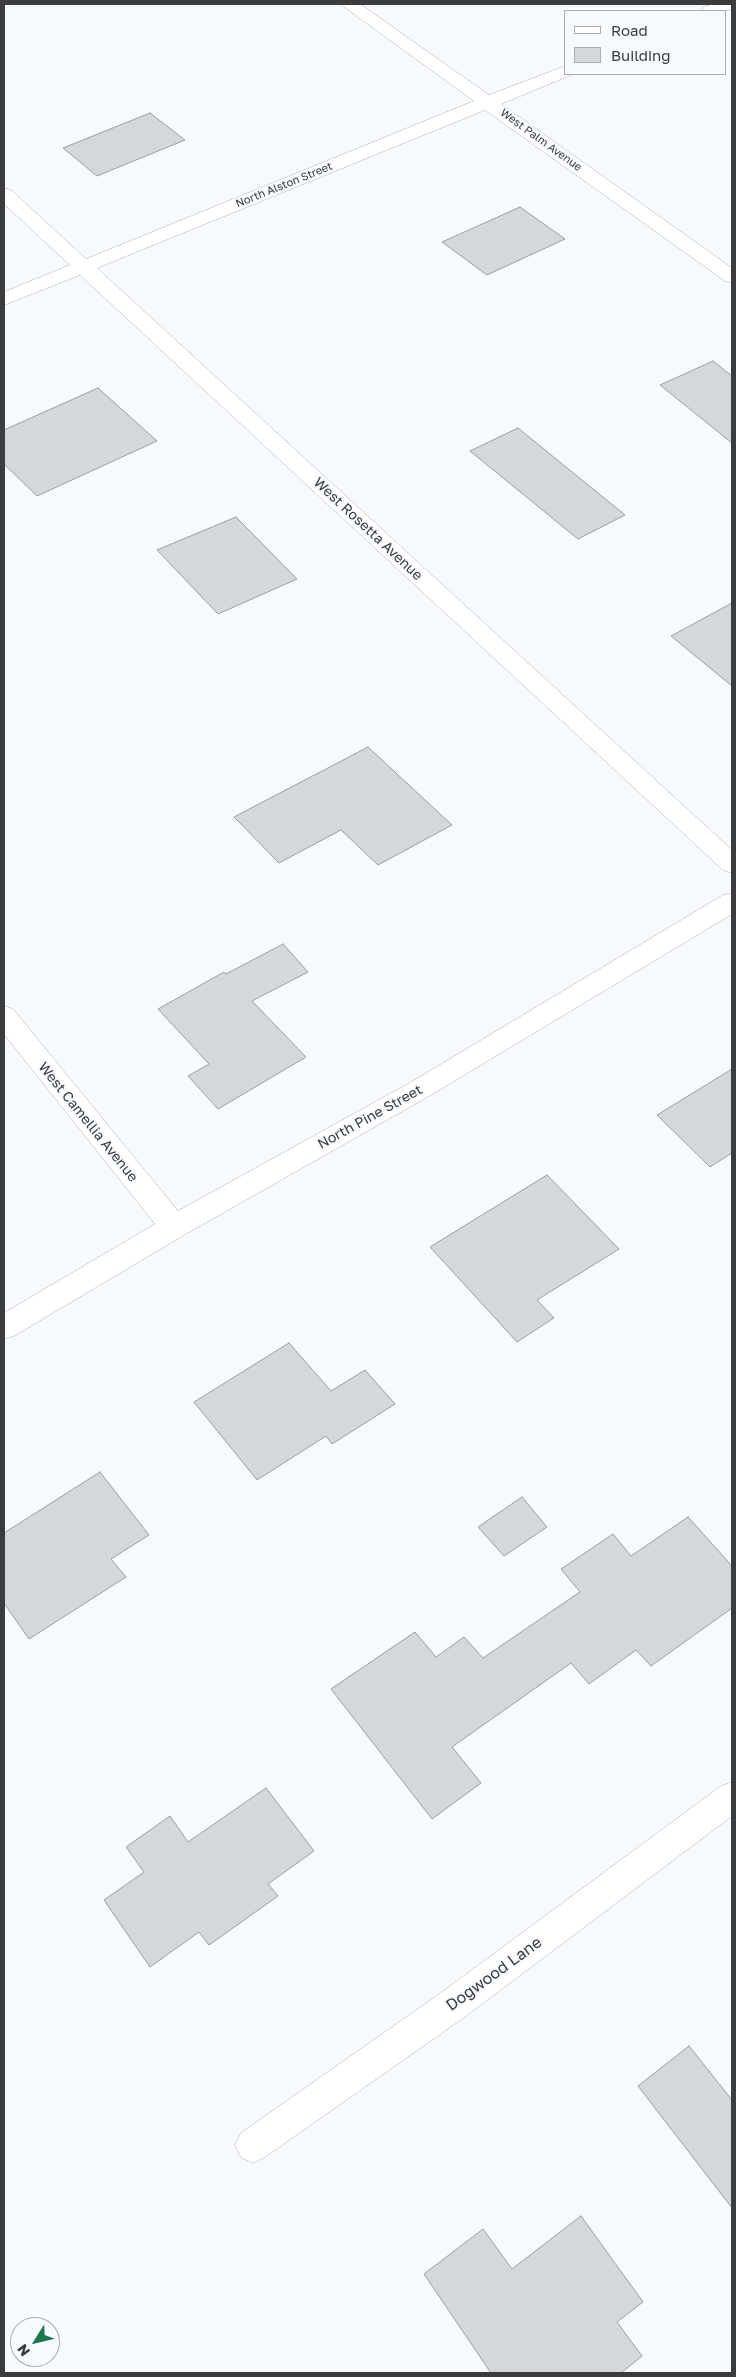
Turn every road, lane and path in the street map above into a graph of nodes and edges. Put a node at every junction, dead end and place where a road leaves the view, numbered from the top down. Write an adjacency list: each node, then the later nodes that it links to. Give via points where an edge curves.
1 (349, 4): 5 (street, West Palm Avenue)
2 (728, 4): 3 (street)
3 (713, 10)
4 (564, 71): 5 (street, North Alston Street)
5 (488, 102): 7 (street, North Alston Street); 8 (street, West Palm Avenue)
6 (4, 194): 7 (street, West Rosetta Avenue)
7 (84, 266): 9 (street, North Alston Street); 10 (street, West Rosetta Avenue)
8 (732, 277)
9 (4, 299)
10 (732, 864)
11 (732, 902): 13 (street, North Pine Street, via 422,1088)
12 (4, 1016): 13 (street, West Camellia Avenue)
13 (174, 1227): 14 (street, North Pine Street)
14 (4, 1327)
15 (732, 1797): 16 (street, Dogwood Lane, via 454,2004)
16 (253, 2145)

